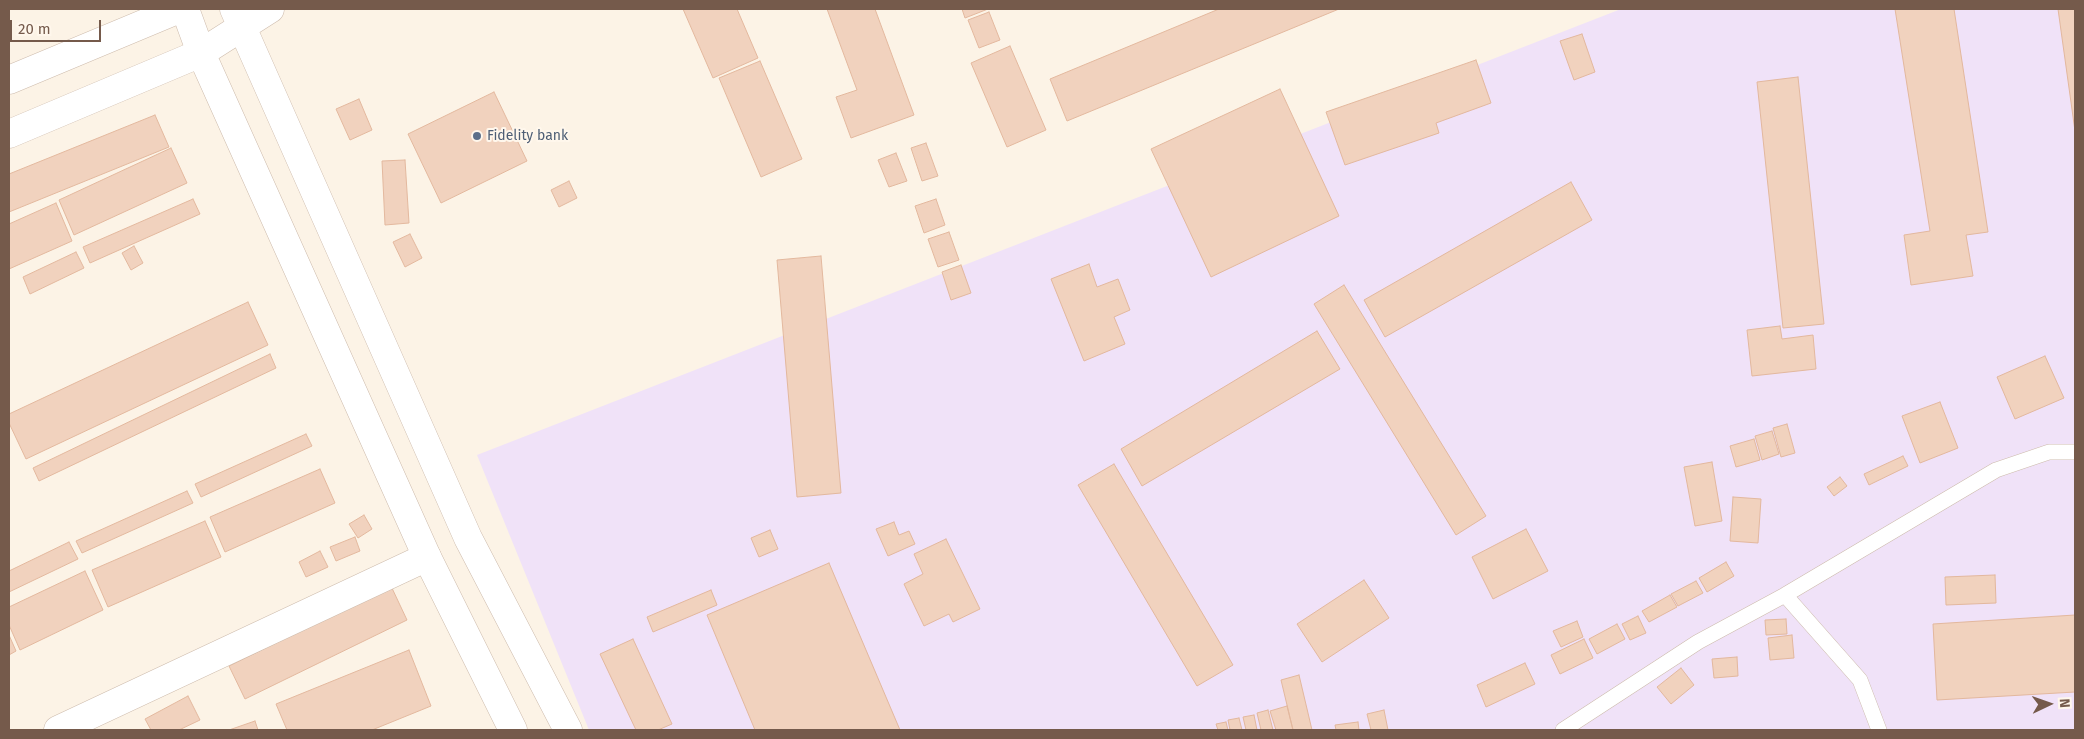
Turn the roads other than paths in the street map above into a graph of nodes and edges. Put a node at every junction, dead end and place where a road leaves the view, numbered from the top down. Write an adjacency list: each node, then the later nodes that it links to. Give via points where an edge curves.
1 (178, 9): 6 (street)
2 (186, 9): 5 (street)
3 (270, 9): 4 (street)
4 (238, 18): 5 (street); 13 (street, via 468,538)
5 (201, 53): 7 (street); 9 (street)
6 (9, 80)
7 (9, 134)
8 (2075, 452): 10 (lane, via 2049,452 1996,470)
9 (427, 557): 11 (street); 12 (street)
10 (1785, 595): 14 (lane, via 1698,642); 15 (lane, via 1860,680)
11 (58, 730)
12 (513, 730)
13 (568, 730)
14 (1563, 730)
15 (1879, 730)

